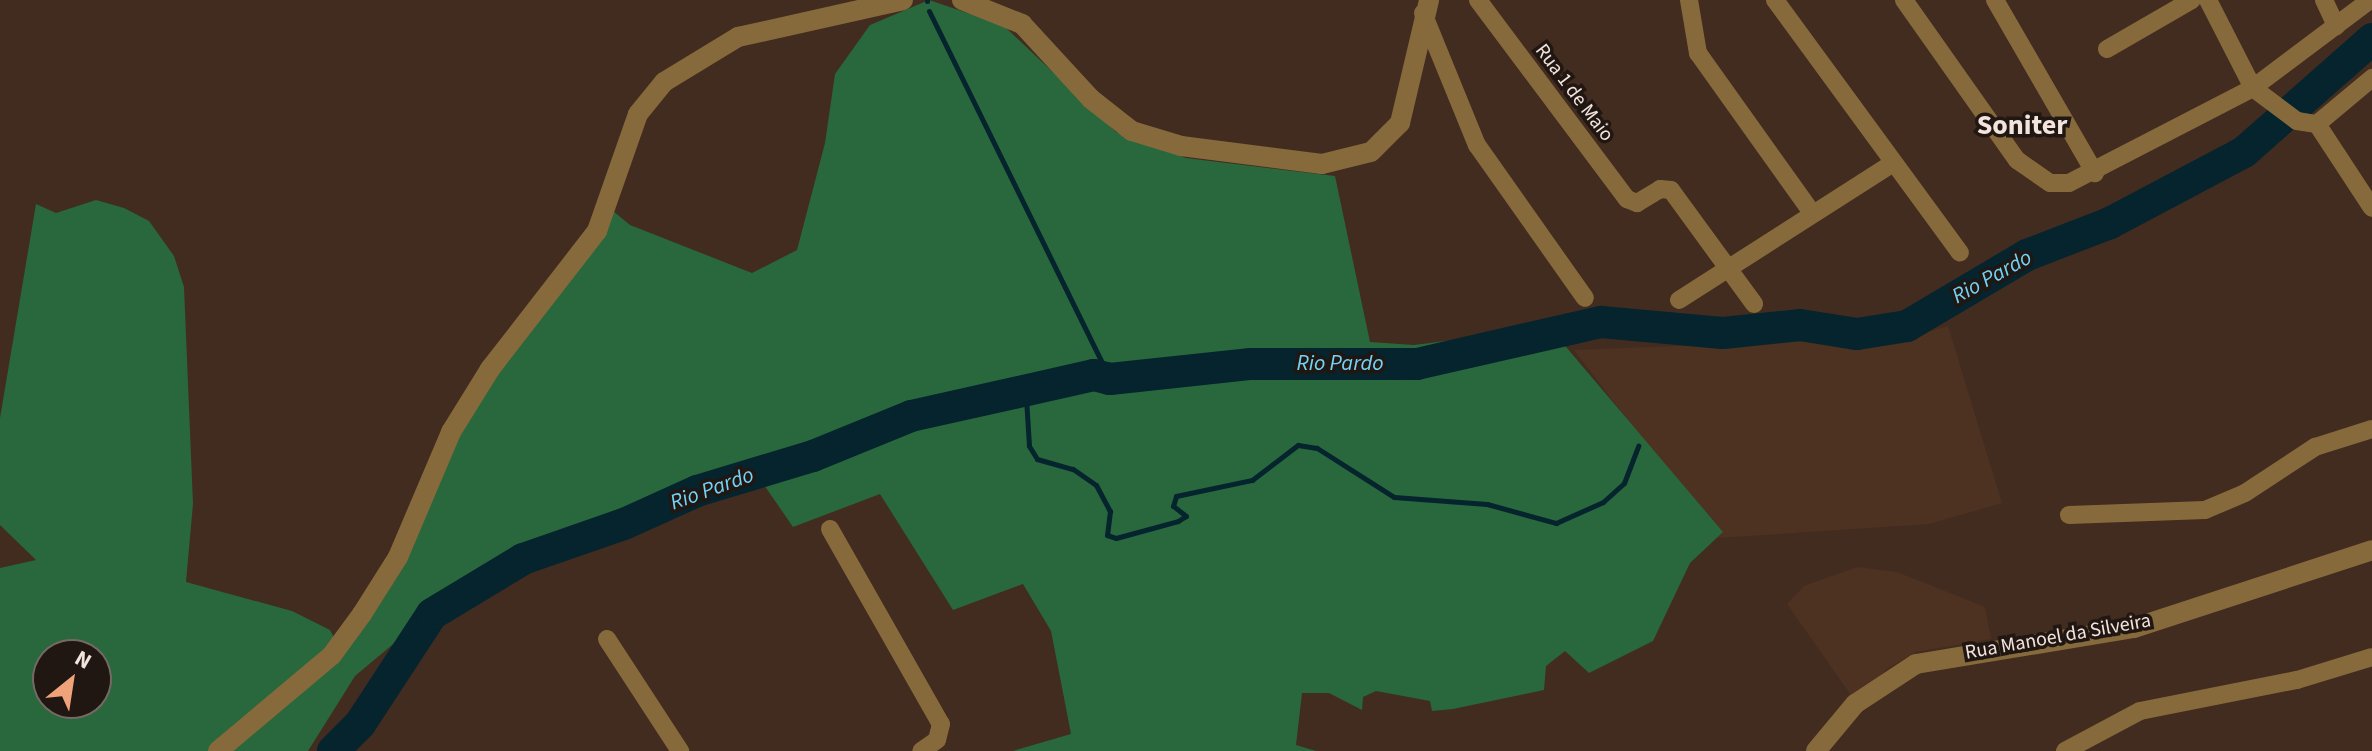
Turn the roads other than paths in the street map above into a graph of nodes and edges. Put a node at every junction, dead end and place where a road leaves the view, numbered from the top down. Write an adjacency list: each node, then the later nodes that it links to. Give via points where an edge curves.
1 (903, 0): 33 (street, via 738,37 664,82 638,114 597,231 490,369 451,432 398,557 362,614 332,655)
2 (962, 0): 12 (street, via 1022,24 1091,99 1132,131 1181,146 1322,164 1371,152 1400,123)
3 (1478, 0): 23 (street, Rua 1 de Maio, via 1627,199 1640,202 1660,189 1671,190)
4 (1689, 0): 21 (street, via 1698,53)
5 (1775, 0): 18 (street)
6 (1904, 0): 19 (street, via 2017,160 2050,183)
7 (1995, 0): 19 (street)
8 (2192, 0): 14 (street)
9 (2208, 0): 16 (street)
10 (2324, 0): 13 (street)
11 (2370, 0): 13 (street)
12 (1426, 6): 24 (street, via 1477,145)
13 (2336, 26): 16 (street)
14 (2107, 49)
15 (2372, 78): 17 (street)
16 (2253, 88): 17 (street, via 2297,121); 19 (street)
17 (2317, 124): 20 (street)
18 (1892, 164): 21 (street); 22 (street)
19 (2095, 173)
20 (2372, 208)
21 (1812, 213): 23 (street)
22 (1960, 253)
23 (1727, 268): 25 (street); 26 (street)
24 (1585, 298)
25 (1679, 300)
26 (1754, 304)
27 (2372, 429): 28 (street, via 2315,447 2245,493 2205,510)
28 (2069, 515)
29 (830, 529): 35 (street, via 941,724 937,740)
30 (2372, 550): 36 (street, Rua Manoel da Silveira, via 2134,628 1916,664 1855,704)
31 (607, 639): 34 (street)
32 (2372, 657): 37 (street, via 2308,677 2140,711)
33 (218, 751)
34 (680, 751)
35 (921, 751)
36 (1816, 751)
37 (2065, 751)

